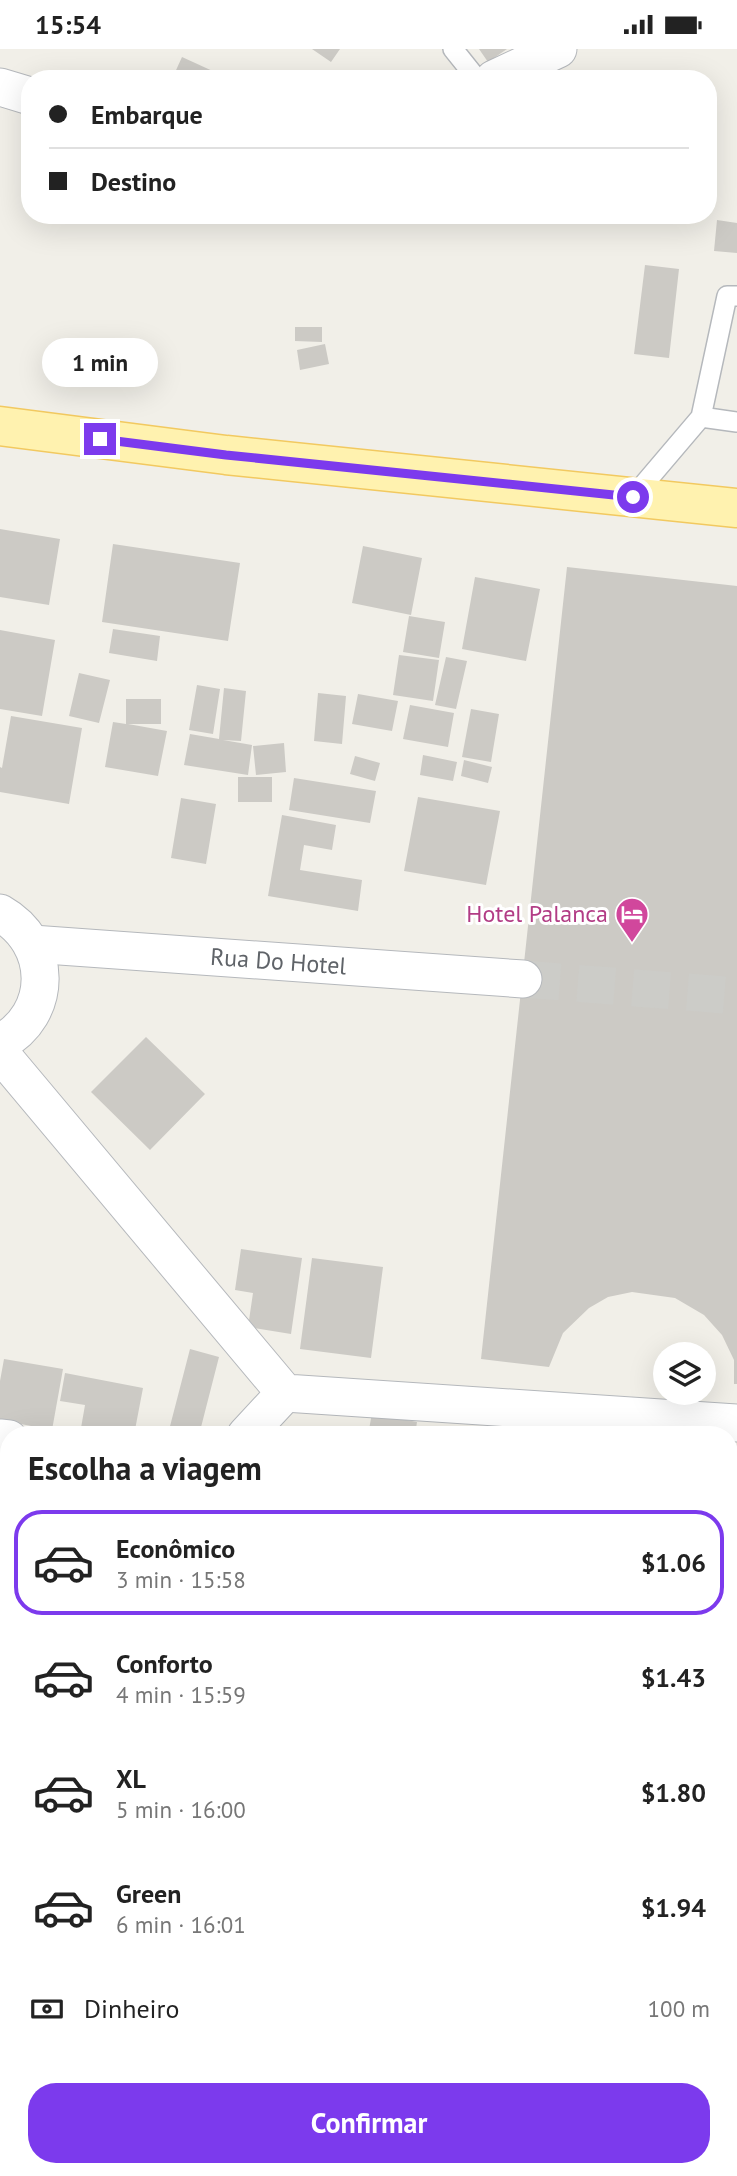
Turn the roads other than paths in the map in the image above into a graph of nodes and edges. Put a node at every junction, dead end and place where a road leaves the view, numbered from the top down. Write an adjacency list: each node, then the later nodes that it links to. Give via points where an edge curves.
1 (453, 49): 3 (lane)
2 (558, 49): 4 (street)
3 (470, 70)
4 (513, 70)
5 (0, 87): 6 (street)
6 (21, 93)
7 (737, 296): 8 (lane, via 727,296)
8 (701, 417): 9 (lane); 11 (lane)
9 (737, 422)
10 (0, 426): 11 (main road, via 226,455)
11 (633, 497): 12 (main road)
12 (737, 508)
13 (0, 913): 14 (street)
14 (32, 944): 15 (street, Rua Do Hotel); 16 (street, via 41,978 39,995 23,1026)
15 (523, 979)
16 (0, 1043)
17 (0, 1053): 18 (street)
18 (285, 1393): 19 (street); 20 (street)
19 (737, 1423)
20 (254, 1426)

